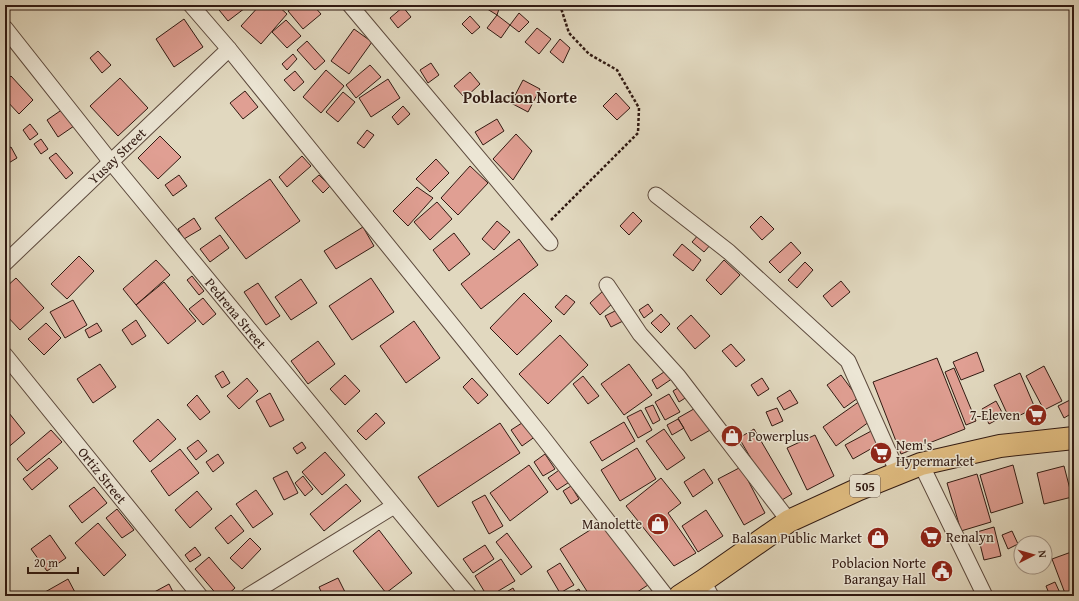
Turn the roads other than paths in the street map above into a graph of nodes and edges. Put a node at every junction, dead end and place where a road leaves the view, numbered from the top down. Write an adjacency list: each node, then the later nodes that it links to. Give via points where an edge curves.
1 (191, 5): 4 (street)
2 (350, 5): 7 (street)
3 (5, 28): 5 (street, Pedrena Street)
4 (229, 49): 5 (street, Yusay Street); 20 (street, via 541,435)
5 (111, 162): 8 (street, Yusay Street); 14 (street, Pedrena Street)
6 (656, 195): 13 (street, via 729,252 848,361)
7 (550, 243)
8 (5, 263)
9 (607, 286): 15 (street, via 640,334 678,376)
10 (5, 356): 17 (street, Ortiz Street)
11 (1074, 438): 12 (main road, 505, via 1000,446)
12 (921, 464): 13 (main road, 505); 22 (street)
13 (898, 473): 15 (main road, 505)
14 (394, 506): 18 (street); 19 (street, Pedrena Street)
15 (789, 521): 16 (main road, 505)
16 (707, 589): 21 (main road, 505)
17 (200, 596)
18 (248, 596)
19 (469, 596)
20 (666, 596)
21 (680, 596)
22 (985, 596)

